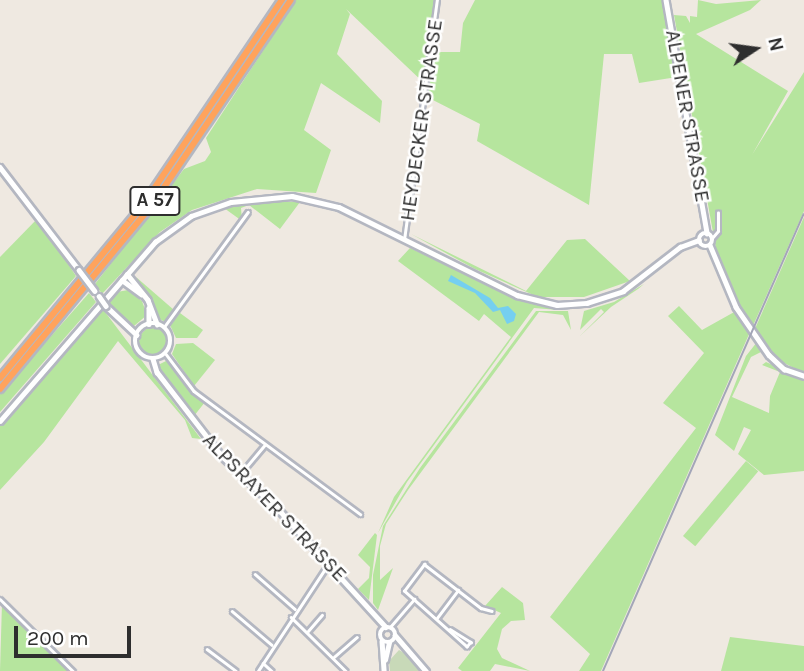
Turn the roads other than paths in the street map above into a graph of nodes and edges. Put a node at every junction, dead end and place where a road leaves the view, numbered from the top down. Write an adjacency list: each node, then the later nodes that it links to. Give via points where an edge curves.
1 (282, 0): 22 (highway, A 57, via 143,205)
2 (291, 0): 23 (highway, A 57, via 150,208)
3 (437, 0): 10 (street, HEYDECKER STRASSE)
4 (666, 0): 8 (street, ALPENER STRASSE)
5 (0, 167): 18 (street, ALPSRAYER STRASSE, bridge, via 106,306)
6 (248, 212): 17 (street)
7 (718, 213): 9 (street, via 719,231)
8 (707, 233): 9 (street); 11 (street)
9 (712, 238): 12 (street)
10 (404, 240): 11 (street, via 522,298 565,305 593,302 623,291 680,247); 13 (street, via 318,201 250,197 191,216 155,242)
11 (699, 240): 12 (street, via 702,246)
12 (710, 245): 21 (street, via 736,307 769,355 784,369)
13 (127, 274): 14 (street); 16 (street, via 148,300)
14 (122, 280): 15 (street, via 145,298); 24 (street)
15 (149, 324): 16 (street); 18 (street)
16 (157, 324): 17 (street)
17 (164, 327): 19 (street, via 171,341)
18 (137, 335): 20 (street, ALPSRAYER STRASSE, via 138,350)
19 (166, 354): 20 (street); 25 (street, via 194,391)
20 (153, 359): 26 (street, ALPSRAYER STRASSE, via 159,375)
21 (804, 376)
22 (0, 378)
23 (0, 389)
24 (0, 421)
25 (265, 445): 26 (street); 27 (street)
26 (240, 475): 28 (street, ALPSRAYER STRASSE)
27 (360, 514)
28 (329, 564): 33 (street); 39 (street, ALPSRAYER STRASSE)
29 (255, 574): 33 (street)
30 (458, 590): 32 (street, via 424,564 404,591); 35 (street); 38 (street)
31 (0, 598): 52 (street)
32 (414, 599): 38 (street); 39 (street)
33 (295, 609): 37 (street)
34 (232, 611): 46 (street)
35 (492, 611)
36 (322, 615): 41 (street)
37 (291, 617): 41 (street); 46 (street)
38 (437, 618): 40 (street)
39 (386, 628): 42 (street); 44 (street)
40 (448, 629): 40 (street, via 458,631 471,642 467,647)
41 (308, 631): 49 (street)
42 (395, 635): 45 (street); 47 (street)
43 (357, 637): 49 (street)
44 (382, 640): 45 (street); 51 (street)
45 (390, 641): 47 (street); 51 (street)
46 (272, 645): 50 (street)
47 (405, 647): 57 (street)
48 (207, 649): 53 (street)
49 (334, 657): 56 (street)
50 (263, 663): 54 (street); 55 (street)
51 (384, 669)
52 (73, 671)
53 (236, 671)
54 (258, 671)
55 (272, 671)
56 (346, 671)
57 (426, 671)

